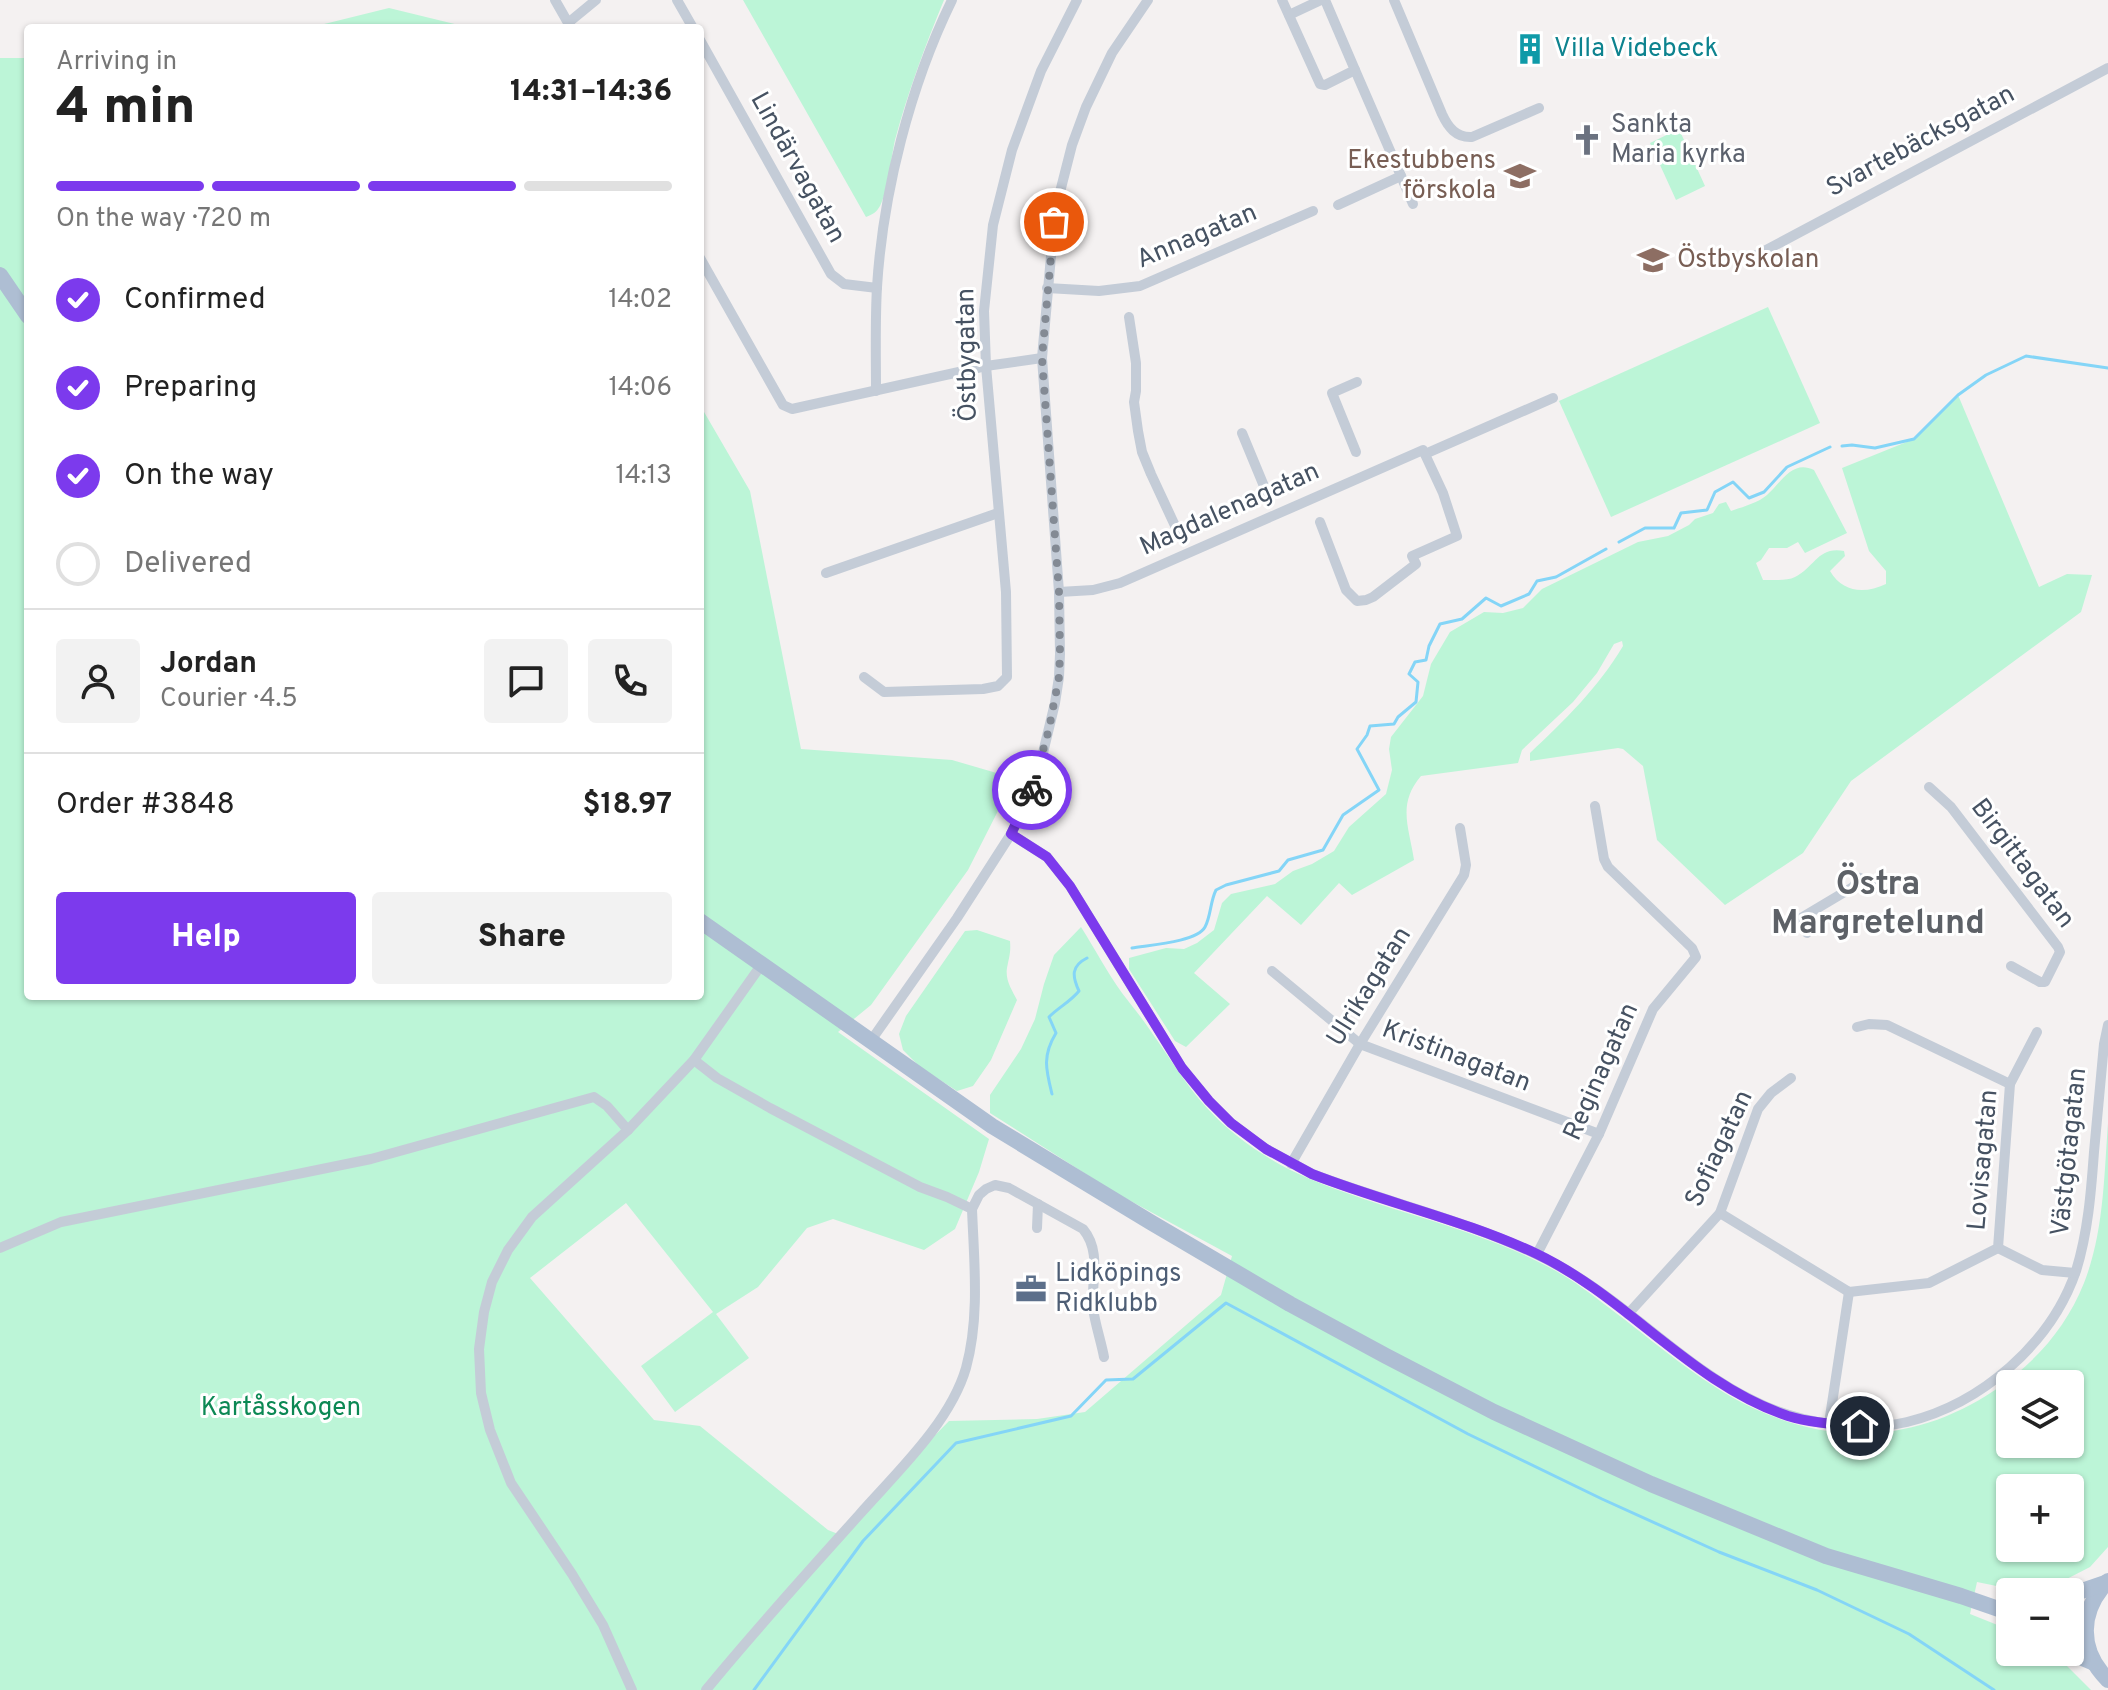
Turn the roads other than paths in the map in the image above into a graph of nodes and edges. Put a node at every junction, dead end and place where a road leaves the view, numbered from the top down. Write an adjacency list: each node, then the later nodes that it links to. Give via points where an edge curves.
1 (555, 0): 11 (street)
2 (596, 0): 12 (street)
3 (677, 0): 13 (street)
4 (952, 0): 25 (street, via 895,164)
5 (1077, 0): 30 (street, Östbygatan, via 1025,111 993,225 984,311)
6 (1148, 0): 26 (street, via 1112,53 1072,145 1059,196)
7 (1282, 0): 10 (street)
8 (1323, 0): 10 (street); 16 (street)
9 (1394, 0): 17 (street, via 1442,114 1457,135 1472,137)
10 (1289, 15): 16 (street, via 1320,84)
11 (569, 24)
12 (572, 24)
13 (691, 24)
14 (704, 47): 25 (street, Lindärvagatan, via 831,274 844,284)
15 (2108, 68): 22 (street, Svartebäcksgatan)
16 (1355, 70): 18 (street)
17 (1539, 108)
18 (1401, 176): 19 (street); 20 (street)
19 (1413, 204)
20 (1338, 205)
21 (1313, 211): 26 (street, Annagatan, via 1140,286 1099,291)
22 (1755, 256)
23 (704, 265): 32 (street, via 787,408)
24 (0, 275): 27 (main road)
25 (877, 288): 32 (street)
26 (1047, 288): 29 (street)
27 (24, 310)
28 (1129, 317): 40 (street, via 1140,441)
29 (1042, 358): 30 (street); 42 (street)
30 (986, 366): 32 (street); 38 (street, Östbygatan)
31 (1357, 382): 35 (street, via 1332,393)
32 (876, 391)
33 (1553, 398): 36 (street, Magdalenagatan)
34 (1242, 433): 37 (street)
35 (1356, 452)
36 (1420, 453): 39 (street, via 1443,493 1457,536 1412,556 1416,564 1373,597 1357,601 1346,590); 42 (street, Magdalenagatan, via 1120,583)
37 (1266, 491)
38 (998, 513): 41 (street); 43 (street, Östbygatan, via 1006,592 1003,683 992,688 884,692)
39 (1320, 522)
40 (1177, 530)
41 (826, 573)
42 (1059, 592): 47 (street, via 1055,703 1032,789)
43 (864, 677)
44 (1929, 787): 52 (street, Birgittagatan, via 1951,807 2060,952 2045,982)
45 (1595, 806): 63 (street, Reginagatan, via 1608,867 1696,957 1653,1009)
46 (1460, 828): 58 (street, Ulrikagatan, via 1464,875)
47 (1011, 834): 57 (street); 64 (street, Västgötagatan, via 1047,857 1070,886 1195,1086 1231,1123)
48 (1876, 888): 50 (street, via 1860,878 1801,918)
49 (704, 924): 51 (main road)
50 (1807, 933)
51 (762, 964): 57 (main road); 59 (street)
52 (2011, 966)
53 (1272, 971): 58 (street, Kristinagatan)
54 (2108, 1025): 72 (street, Västgötagatan, via 2087,1226)
55 (1857, 1027): 61 (street, via 1887,1025)
56 (2037, 1032): 61 (street, Lovisagatan)
57 (870, 1042): 79 (main road, via 992,1126 1152,1223 1290,1304 1494,1412 1826,1556)
58 (1360, 1044): 63 (street, Kristinagatan); 64 (street, Ulrikagatan)
59 (694, 1060): 62 (street); 66 (street, via 784,1115)
60 (1791, 1078): 67 (street, Sofiagatan, via 1758,1109)
61 (2010, 1084): 70 (street, Lovisagatan)
62 (628, 1130): 69 (street, via 594,1097 371,1159 61,1222); 85 (street, via 532,1217 508,1250 492,1282 479,1349 481,1393 511,1483 603,1625)
63 (1599, 1134): 71 (street, Reginagatan)
64 (1291, 1164): 71 (street, Västgötagatan)
65 (1038, 1204): 66 (street, via 995,1185 979,1195); 68 (street); 75 (street, via 1091,1238 1093,1309)
66 (972, 1209): 86 (street, via 972,1332 966,1368 954,1395 901,1467)
67 (1720, 1213): 73 (street); 74 (street, Sofiagatan)
68 (1037, 1228)
69 (0, 1248)
70 (1998, 1248): 72 (street, Lovisagatan, via 2042,1270); 73 (street, Lovisagatan, via 1929,1283)
71 (1537, 1254): 74 (street, Västgötagatan)
72 (2075, 1273): 76 (street, Västgötagatan, via 2059,1307 2029,1348 1975,1392 1906,1422)
73 (1849, 1292): 76 (street)
74 (1628, 1314): 76 (street, Västgötagatan, via 1751,1400 1790,1416)
75 (1104, 1357)
76 (1829, 1423)
77 (2107, 1582): 78 (main road); 83 (main road, via 2095,1596 2085,1629)
78 (2084, 1590)
79 (1961, 1596): 80 (main road); 81 (main road)
80 (1996, 1600)
81 (1996, 1608)
82 (2084, 1659): 83 (main road)
83 (2094, 1663): 84 (main road)
84 (2108, 1680)
85 (632, 1690)
86 (706, 1690)

